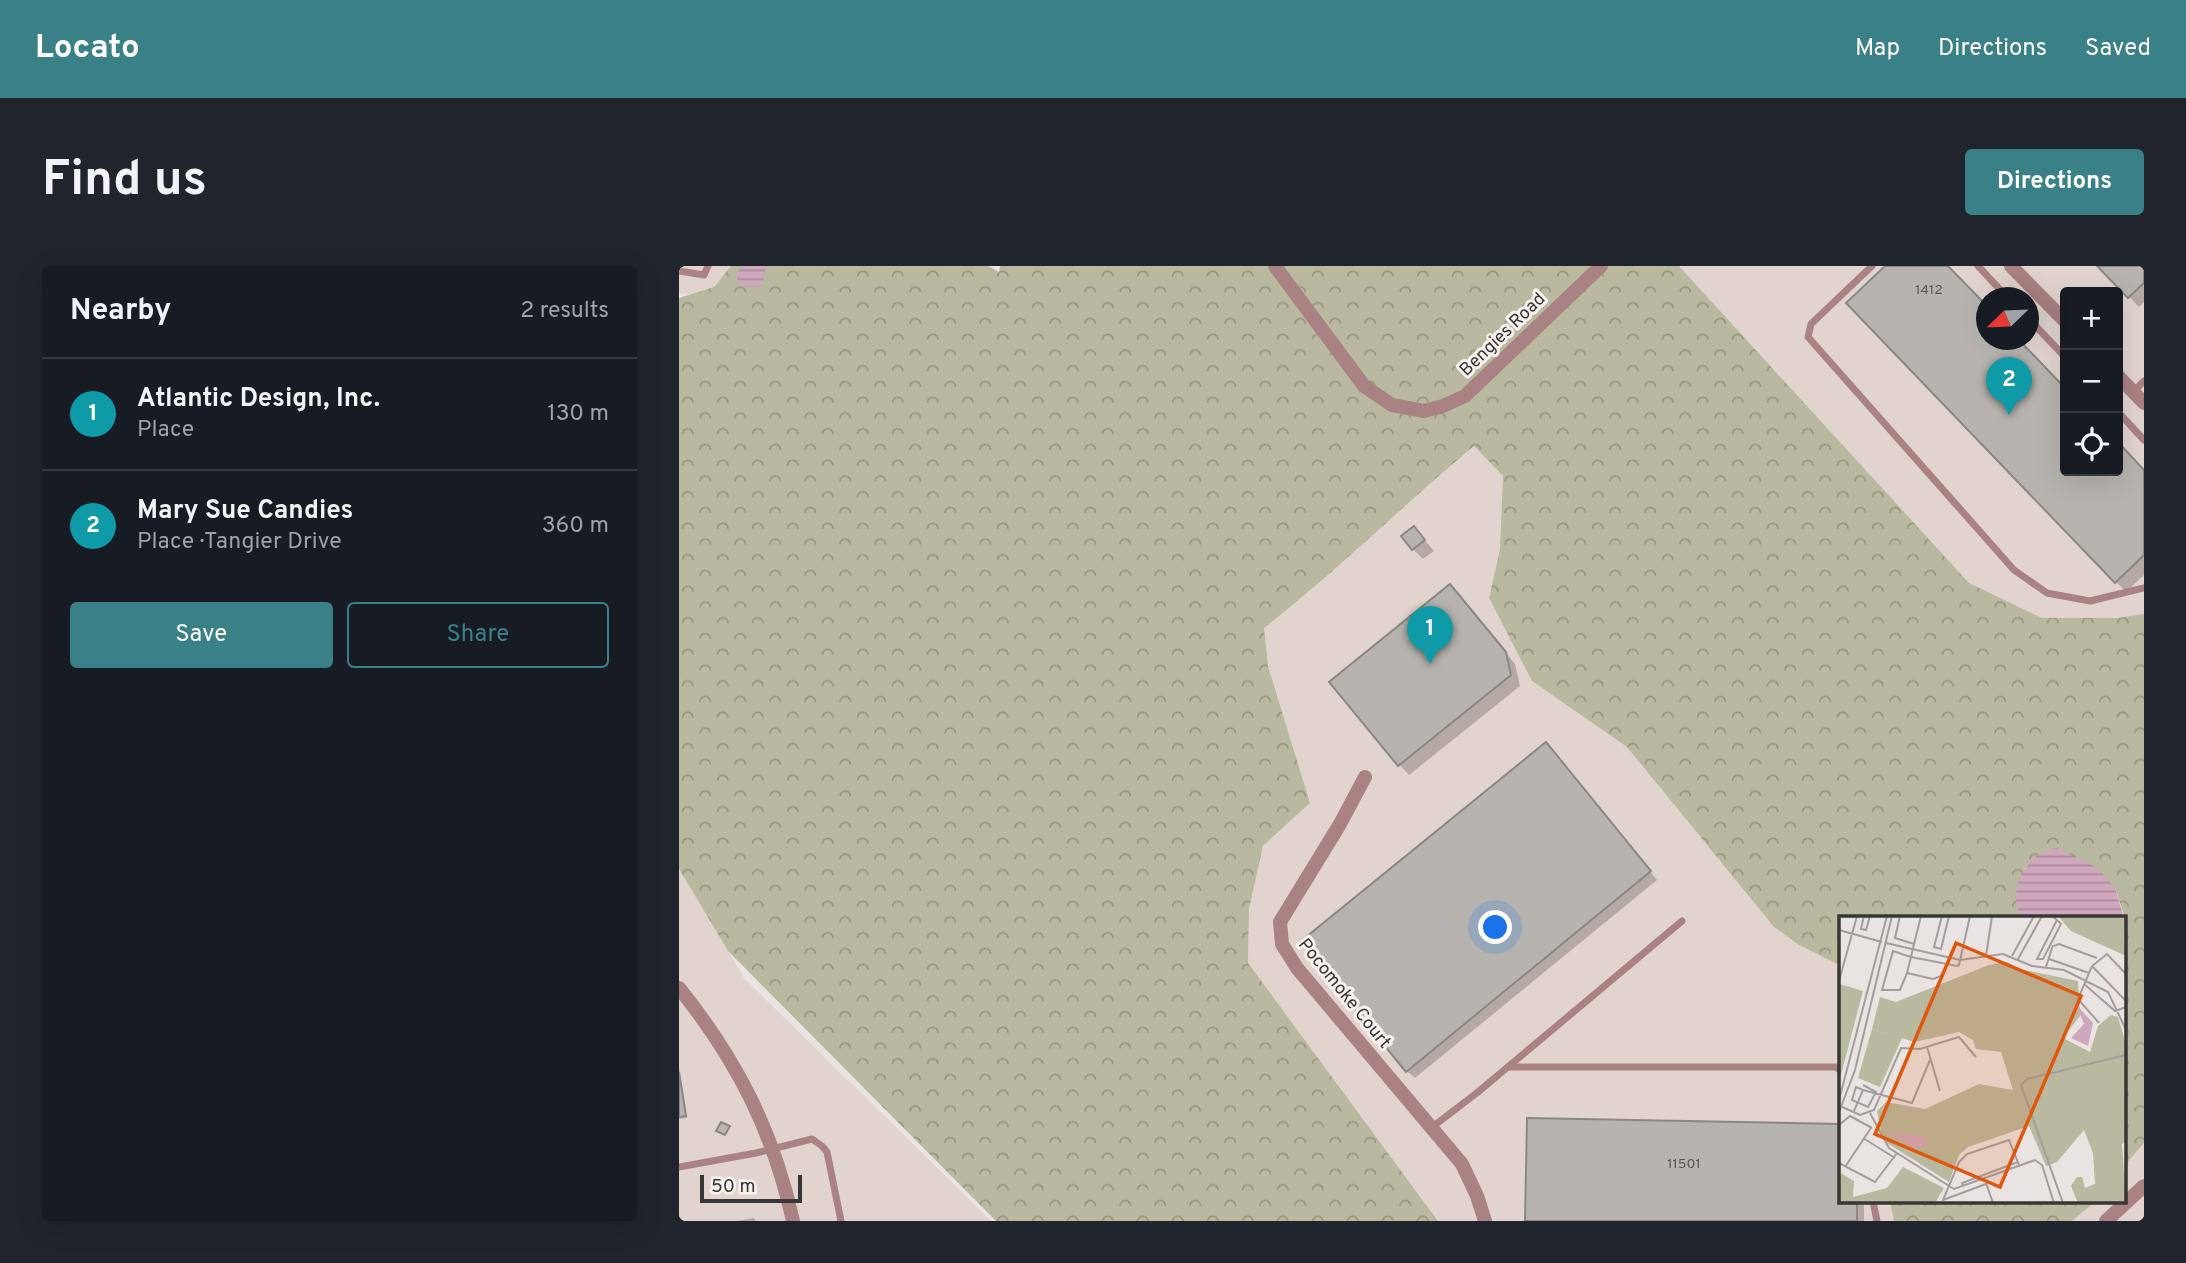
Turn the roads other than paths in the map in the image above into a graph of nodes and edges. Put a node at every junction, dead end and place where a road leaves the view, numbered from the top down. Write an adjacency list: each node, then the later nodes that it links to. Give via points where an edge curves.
1 (708, 266): 7 (lane, via 704,275)
2 (1275, 266): 3 (street, Bengies Road, via 1364,386 1392,405 1424,411 1465,396)
3 (1601, 266)
4 (1872, 266): 18 (lane, via 1811,324 1808,337 2014,570 2047,593 2090,601)
5 (1978, 266): 8 (lane)
6 (2011, 266): 9 (street)
7 (679, 271)
8 (1998, 287)
9 (2060, 316)
10 (2039, 330): 11 (lane)
11 (2060, 352)
12 (2123, 381): 14 (street)
13 (2144, 381): 14 (lane)
14 (2133, 392): 15 (street)
15 (2144, 403)
16 (2119, 413): 17 (lane)
17 (2144, 440)
18 (2144, 587)
19 (1365, 778): 24 (street, Pocomoke Court, via 1280,922 1280,934 1297,968)
20 (1682, 921): 22 (lane)
21 (681, 993): 25 (street, via 734,1065)
22 (1508, 1067): 23 (lane); 24 (lane)
23 (1839, 1069)
24 (1431, 1128): 33 (street, Pocomoke Court, via 1462,1164)
25 (773, 1149): 26 (lane); 31 (street); 32 (lane, via 811,1139 822,1146)
26 (679, 1167)
27 (2144, 1186): 28 (street)
28 (2127, 1202)
29 (1873, 1203): 34 (lane)
30 (2126, 1203): 35 (street)
31 (793, 1221)
32 (841, 1221)
33 (1485, 1221)
34 (1877, 1221)
35 (2106, 1221)

